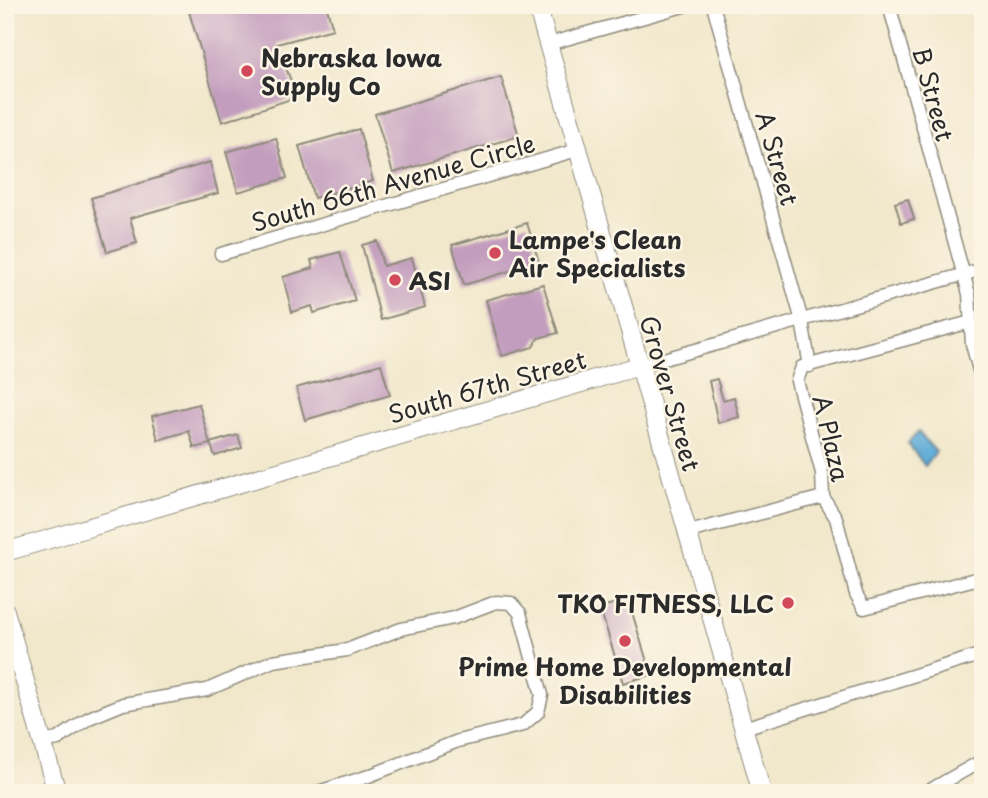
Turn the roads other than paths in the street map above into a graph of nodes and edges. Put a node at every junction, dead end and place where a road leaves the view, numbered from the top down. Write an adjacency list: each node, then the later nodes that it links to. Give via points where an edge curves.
1 (537, 5): 5 (street, Grover Street)
2 (687, 5): 5 (street)
3 (713, 5): 10 (street, A Street)
4 (889, 5): 9 (street, B Street)
5 (548, 44): 6 (street, Grover Street)
6 (577, 150): 7 (street, South 66th Avenue Circle); 12 (street, Grover Street)
7 (221, 254)
8 (983, 268): 9 (street, South 67th Street)
9 (964, 274): 10 (street, South 67th Street); 11 (street, B Street)
10 (802, 321): 12 (street, South 67th Street); 13 (street, A Plaza)
11 (971, 322): 13 (street); 14 (street, B Street)
12 (639, 366): 16 (street, Grover Street); 17 (street, South 67th Street)
13 (810, 366): 15 (street, A Plaza, via 802,367 797,381 822,473)
14 (982, 380)
15 (823, 497): 16 (street); 18 (street, A Plaza, via 836,518 864,608)
16 (685, 533): 21 (street, Grover Street)
17 (5, 552)
18 (983, 577)
19 (5, 611): 22 (street)
20 (983, 654): 21 (street)
21 (744, 728): 26 (street, Grover Street)
22 (42, 742): 24 (street); 25 (street, via 58,739 89,718 123,704 207,690 273,661 347,650 496,601 511,603 520,612 542,695 531,721 458,741)
23 (983, 760): 27 (street)
24 (57, 793)
25 (314, 793)
26 (762, 793)
27 (925, 793)

